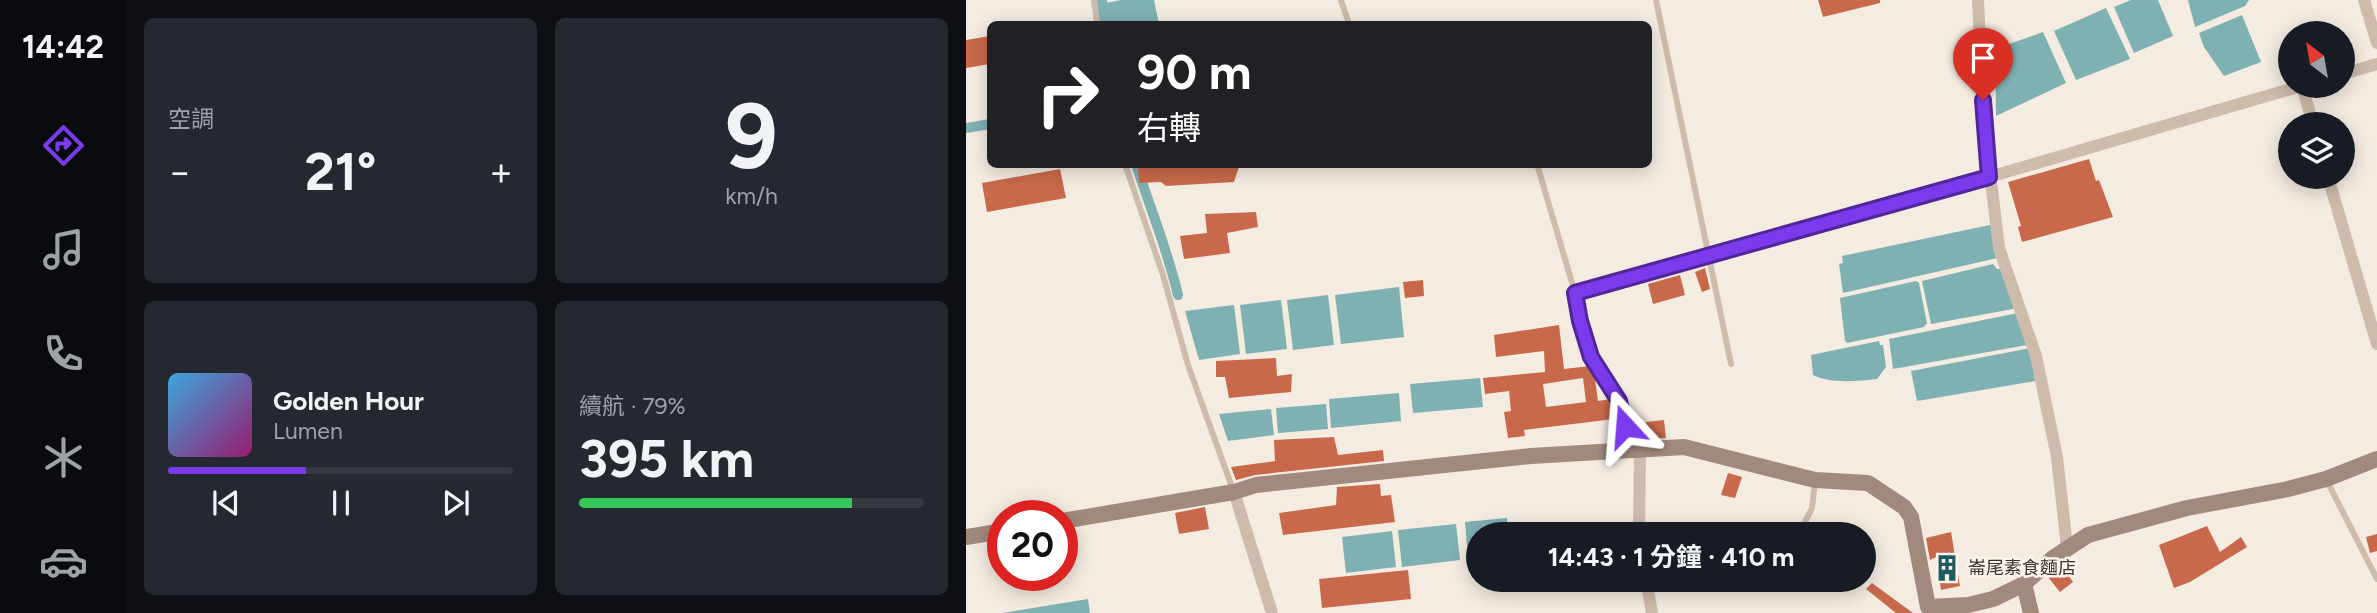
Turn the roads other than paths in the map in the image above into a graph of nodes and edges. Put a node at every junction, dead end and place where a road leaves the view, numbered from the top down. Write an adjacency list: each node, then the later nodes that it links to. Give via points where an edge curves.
1 (1094, 0): 6 (lane)
2 (1341, 0): 7 (lane)
3 (1656, 0): 16 (lane)
4 (1978, 0): 14 (street)
5 (2364, 0): 8 (street)
6 (1097, 21)
7 (1348, 21)
8 (2377, 43)
9 (2377, 64): 10 (street)
10 (2356, 70)
11 (2278, 93): 14 (street)
12 (1126, 168): 24 (lane, via 1188,365)
13 (1538, 168): 17 (lane)
14 (1989, 177): 16 (street); 30 (street, via 1999,248 2036,356 2057,457)
15 (2332, 189): 18 (street)
16 (1709, 256): 17 (street); 19 (lane)
17 (1575, 293): 20 (lane, via 1591,357 1619,401)
18 (2377, 344)
19 (1731, 364)
20 (1635, 451): 23 (street, via 1685,447); 24 (street, via 1477,461 1256,485); 26 (street)
21 (2377, 459): 22 (street)
22 (2326, 479): 30 (street, via 2132,522 2088,535); 31 (lane)
23 (1815, 480): 27 (lane, via 1812,508); 34 (street, via 1867,483 1904,507 1911,517)
24 (1234, 492): 25 (street); 35 (street)
25 (1078, 518)
26 (1638, 522)
27 (1805, 522)
28 (987, 534): 29 (street)
29 (966, 537)
30 (2067, 547): 32 (street)
31 (2377, 579)
32 (2024, 584): 34 (street, via 1993,599); 37 (street)
33 (1648, 592): 36 (street)
34 (1926, 610)
35 (1272, 613)
36 (1652, 613)
37 (2031, 613)

